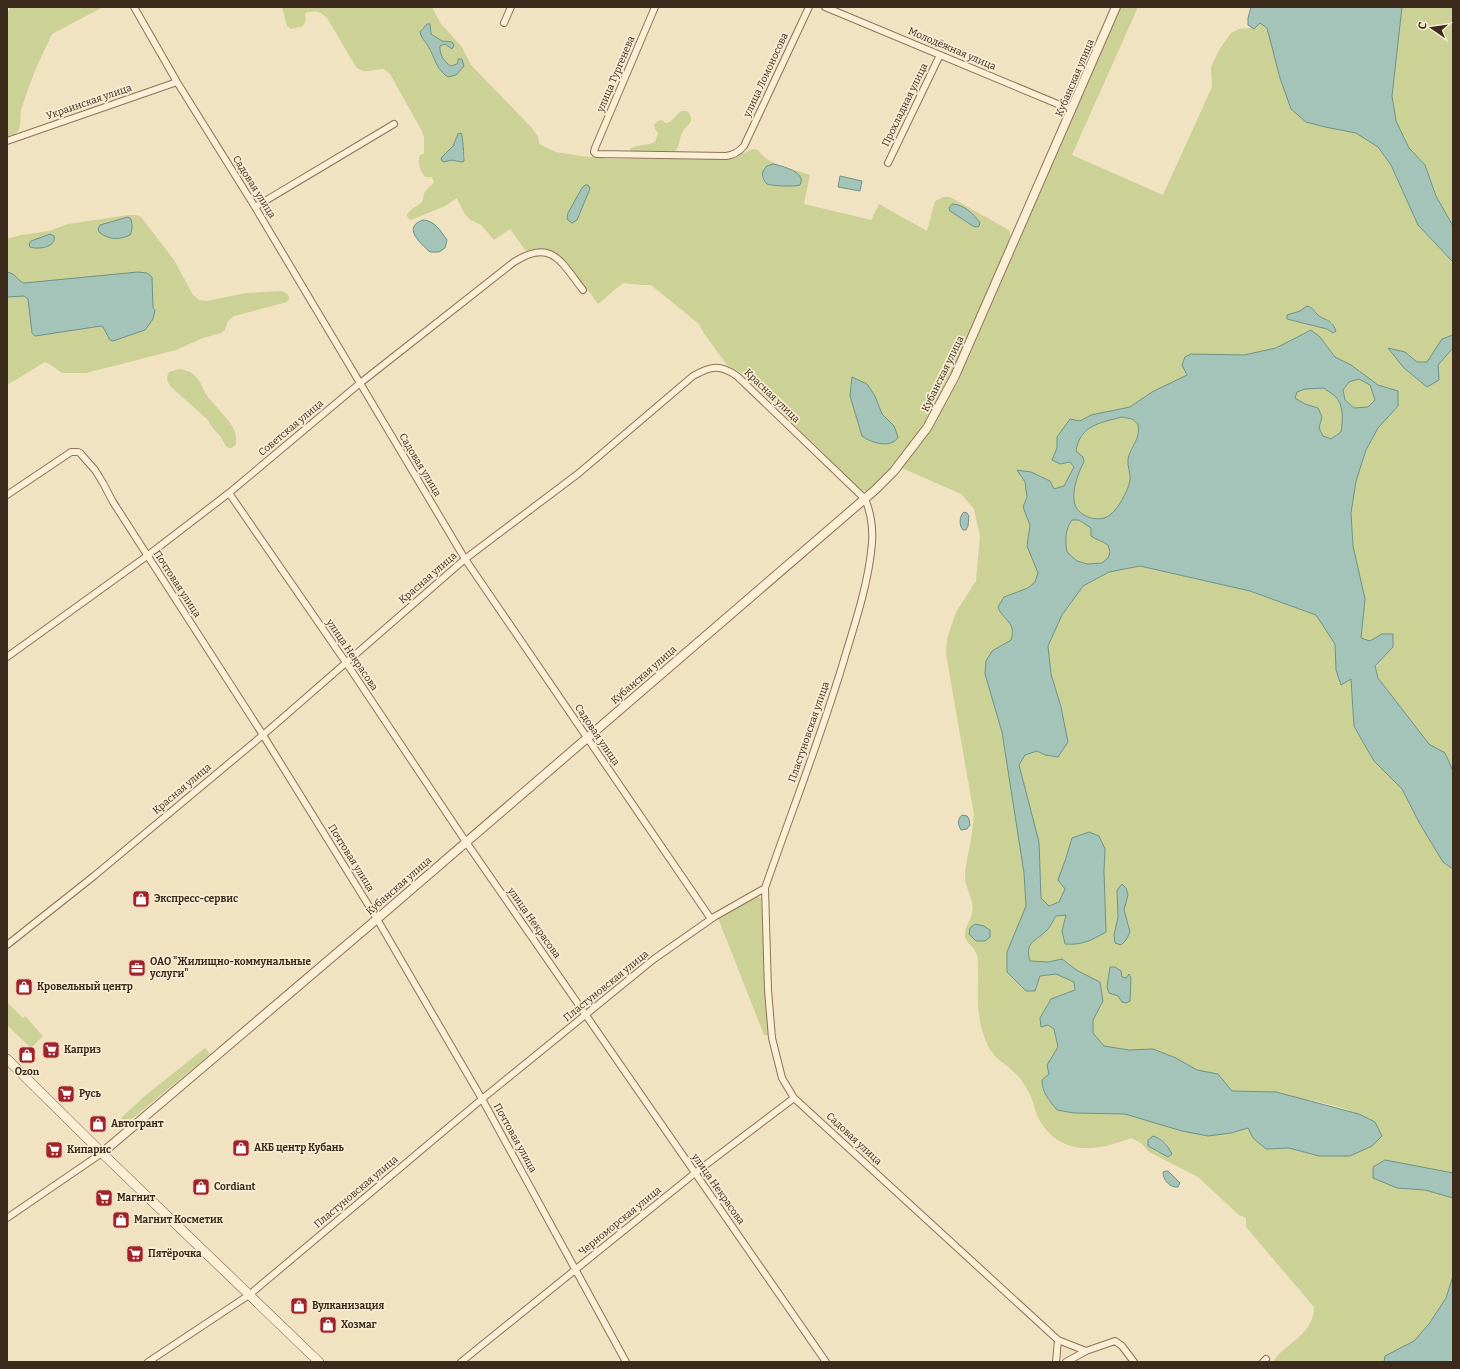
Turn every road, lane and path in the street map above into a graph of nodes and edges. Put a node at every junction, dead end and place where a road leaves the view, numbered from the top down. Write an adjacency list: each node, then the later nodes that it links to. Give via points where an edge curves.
1 (134, 7): 9 (street, Садовая улица)
2 (511, 7): 7 (street)
3 (655, 7): 13 (street, улица Тургенева, via 594,152 601,155 726,156)
4 (809, 7): 13 (street, улица Ломоносова)
5 (826, 7): 8 (street, Молодёжная улица)
6 (1116, 7): 10 (street, Кубанская улица)
7 (504, 23)
8 (940, 55): 10 (street, Молодёжная улица); 14 (street, Прохладная улица)
9 (177, 82): 12 (street, Украинская улица); 15 (street, Садовая улица)
10 (1072, 110): 20 (street, Кубанская улица, via 945,396 905,457)
11 (394, 124): 15 (street)
12 (7, 141)
13 (740, 150)
14 (888, 163)
15 (255, 207): 17 (street, Садовая улица)
16 (583, 290): 17 (street, Советская улица, via 563,264 550,254 542,251 521,257)
17 (359, 384): 18 (street, Советская улица); 22 (street, Садовая улица)
18 (228, 493): 21 (street, Советская улица); 24 (street, улица Некрасова)
19 (7, 495): 21 (street, Почтовая улица, via 67,454 78,452 84,456 104,483)
20 (865, 499): 22 (street, Красная улица, via 737,376 725,369 714,367 693,376 579,473); 26 (street, Кубанская улица); 28 (street, Пластуновская улица, via 870,511 872,532 866,581 837,685)
21 (147, 556): 23 (street, Советская улица); 25 (street, Почтовая улица)
22 (466, 559): 24 (street, Красная улица); 26 (street, Садовая улица)
23 (7, 657)
24 (347, 664): 25 (street, Красная улица); 27 (street, улица Некрасова)
25 (263, 735): 29 (street, Почтовая улица); 31 (street, Красная улица)
26 (587, 737): 27 (street, Кубанская улица); 30 (street, Садовая улица)
27 (466, 842): 29 (street, Кубанская улица); 32 (street, улица Некрасова)
28 (765, 888): 30 (street, Пластуновская улица); 34 (street, Садовая улица, via 772,1038 782,1078)
29 (377, 919): 35 (street, Почтовая улица); 36 (street, Кубанская улица)
30 (711, 919): 32 (street, Пластуновская улица, via 654,959)
31 (7, 945)
32 (586, 1014): 35 (street, Пластуновская улица); 37 (street, улица Некрасова)
33 (7, 1059): 36 (main road)
34 (794, 1098): 37 (street, Черноморская улица); 41 (street, Садовая улица)
35 (482, 1099): 39 (street, Почтовая улица); 40 (street, Пластуновская улица)
36 (102, 1153): 38 (street, Кубанская улица); 40 (main road)
37 (695, 1173): 39 (street, Черноморская улица); 47 (street, улица Некрасова)
38 (7, 1218)
39 (576, 1269): 45 (street, Черноморская улица); 46 (street, Почтовая улица)
40 (249, 1294): 43 (street, Пластуновская улица); 44 (main road)
41 (1058, 1340): 42 (street, Садовая улица); 48 (street)
42 (1086, 1351): 49 (street); 50 (street, via 1115,1341)
43 (148, 1362)
44 (319, 1362)
45 (461, 1362)
46 (626, 1362)
47 (826, 1362)
48 (1056, 1362)
49 (1066, 1362)
50 (1134, 1362)

